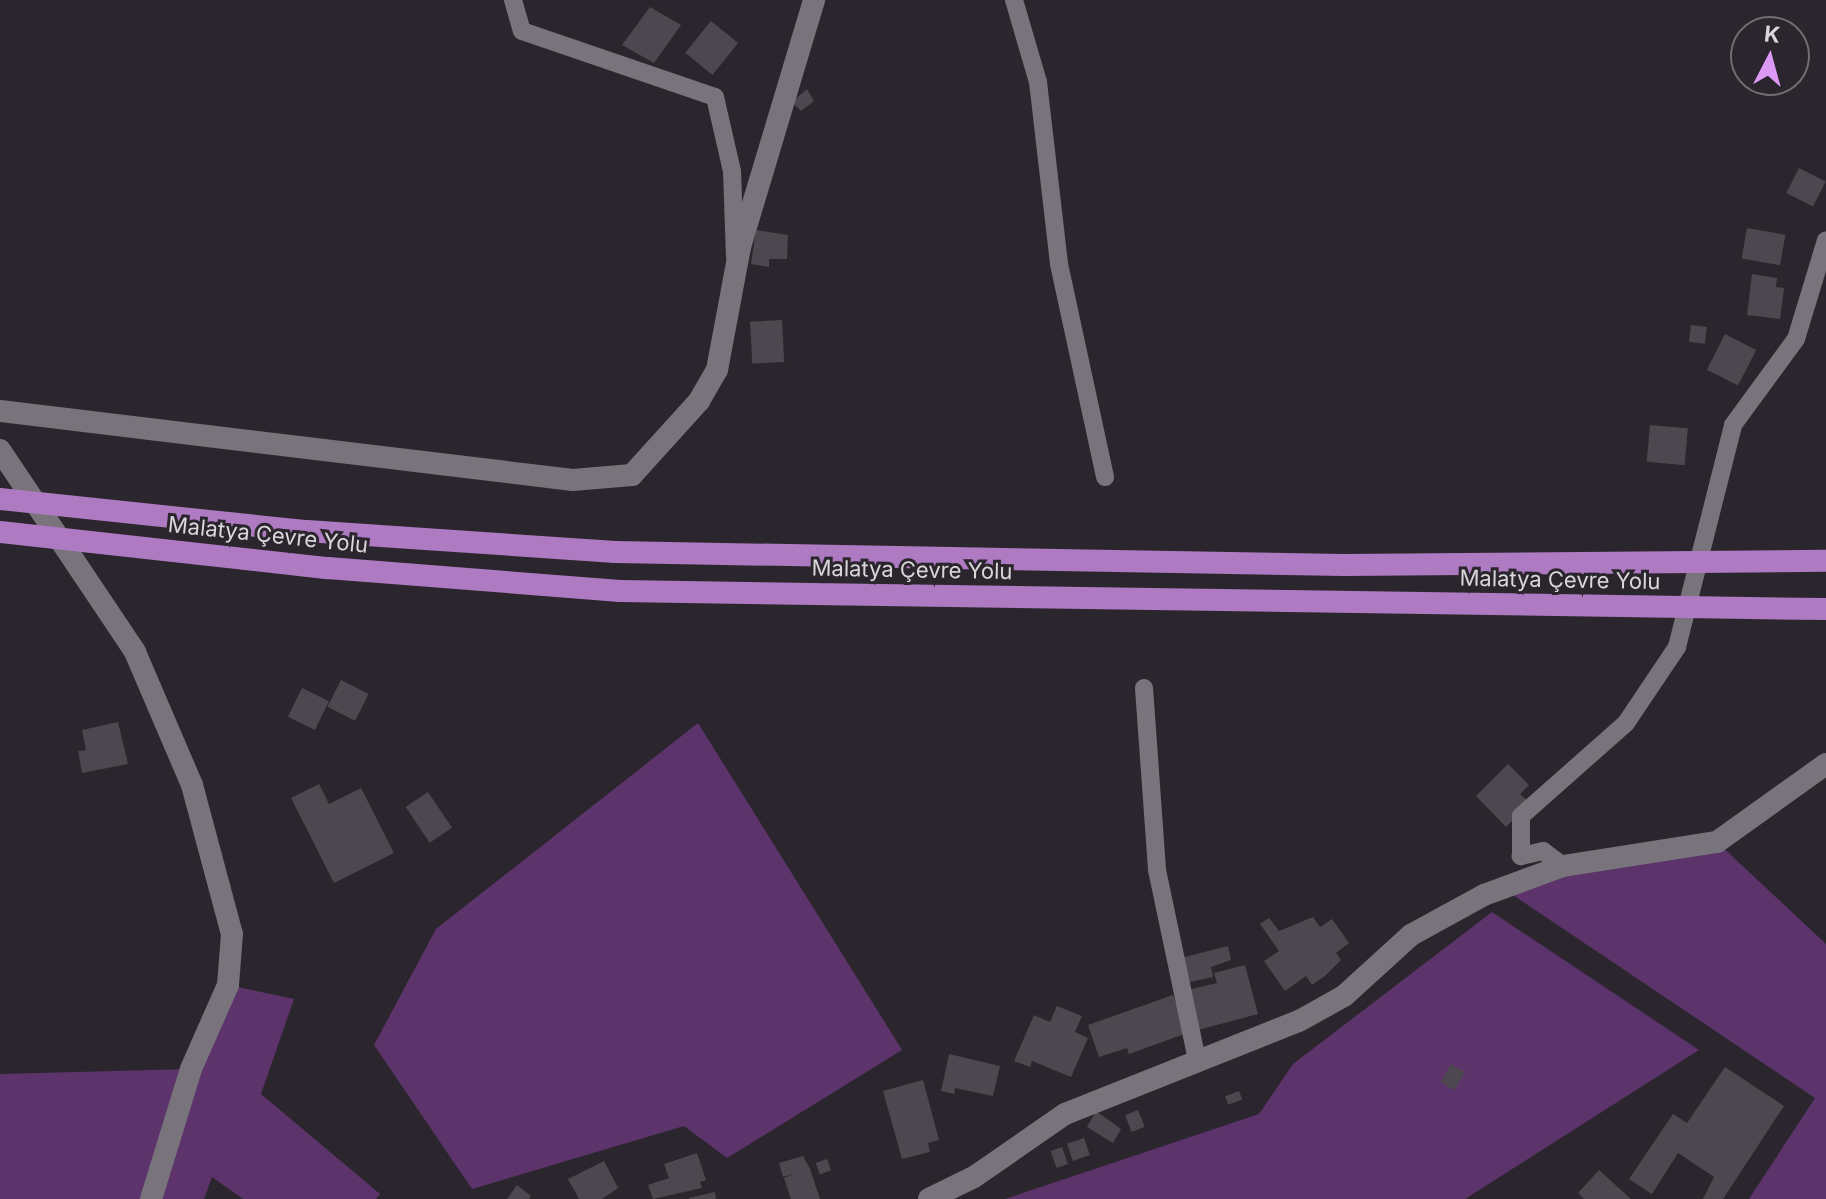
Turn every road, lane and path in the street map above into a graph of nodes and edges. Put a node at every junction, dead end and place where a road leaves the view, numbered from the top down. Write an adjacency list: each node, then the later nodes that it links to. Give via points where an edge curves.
1 (513, 0): 5 (street, via 522,31 715,97 732,171)
2 (814, 0): 5 (street)
3 (1014, 0): 8 (street, via 1038,82 1059,264)
4 (1826, 240): 15 (street, via 1796,339 1733,425 1677,647 1626,723 1521,816 1521,856 1543,851)
5 (736, 270): 6 (street, via 717,370 699,401 632,475 573,480)
6 (0, 411)
7 (0, 450): 17 (street, via 135,652 192,785 232,934 228,985 191,1069)
8 (1105, 477)
9 (0, 499): 11 (highway, Malatya Çevre Yolu, via 307,531 615,552 1344,565)
10 (0, 532): 12 (highway, Malatya Çevre Yolu, via 328,568 620,591)
11 (1826, 561)
12 (1826, 609)
13 (1144, 688): 16 (street, via 1157,870)
14 (1826, 764): 15 (street, via 1717,842)
15 (1563, 866): 16 (street, via 1484,895 1411,935 1344,996 1299,1021)
16 (1197, 1060): 18 (street, via 1065,1114 974,1177)
17 (151, 1199)
18 (929, 1199)

